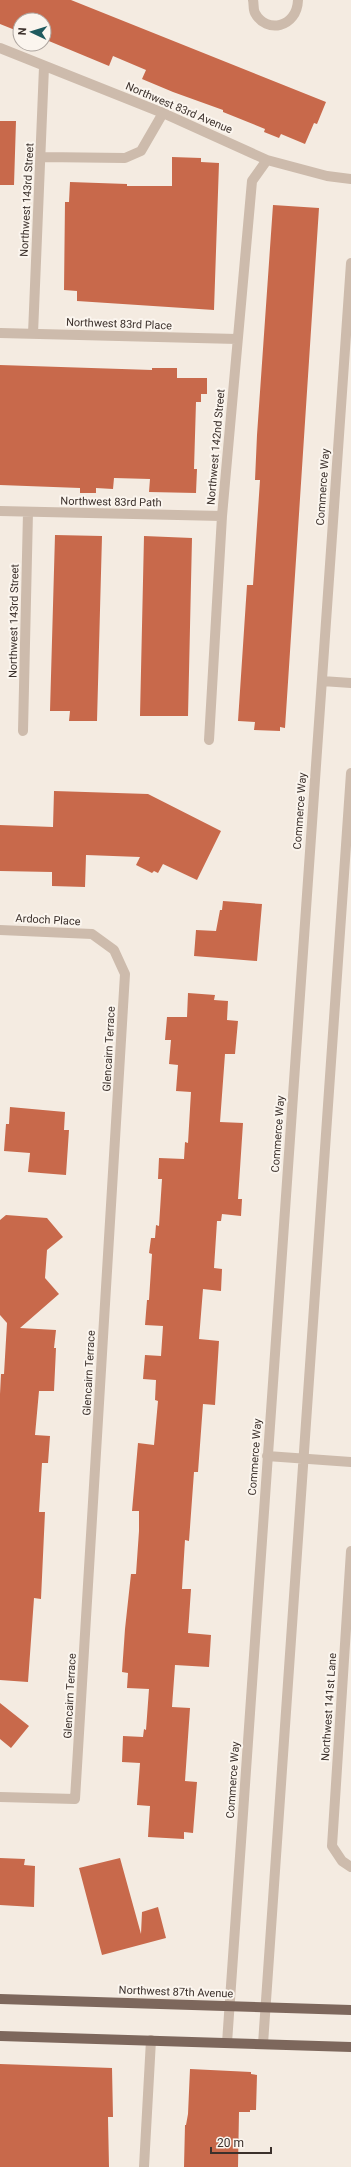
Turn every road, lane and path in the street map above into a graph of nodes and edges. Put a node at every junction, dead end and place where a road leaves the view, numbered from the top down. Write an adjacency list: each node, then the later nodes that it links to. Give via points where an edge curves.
1 (253, 0): 2 (street, via 255,12 263,22 274,25 287,24 294,18)
2 (298, 0)
3 (0, 48): 4 (street, Northwest 83rd Avenue)
4 (44, 67): 5 (street, Northwest 83rd Avenue); 6 (street, Northwest 143rd Street)
5 (163, 113): 6 (street, via 141,151 125,158); 7 (street, Northwest 83rd Avenue)
6 (42, 157): 11 (street, Northwest 143rd Street)
7 (267, 160): 8 (street, Northwest 83rd Avenue, via 327,176); 12 (street, Northwest 142nd Street, via 252,181)
8 (351, 179)
9 (351, 264): 16 (street, Commerce Way)
10 (0, 333): 11 (street, Northwest 83rd Place)
11 (33, 334): 12 (street, Northwest 83rd Place)
12 (237, 339): 15 (street, Northwest 142nd Street)
13 (0, 511): 14 (street, Northwest 83rd Path)
14 (28, 512): 15 (street, Northwest 83rd Path); 18 (street, Northwest 143rd Street)
15 (222, 516): 19 (street, Northwest 142nd Street)
16 (322, 681): 17 (street); 23 (street, Commerce Way)
17 (351, 683)
18 (23, 731)
19 (209, 740)
20 (351, 774): 24 (street)
21 (0, 930): 22 (street, Ardoch Place, via 92,934)
22 (114, 950): 27 (street, Glencairn Terrace, via 125,974 75,1799)
23 (267, 1456): 24 (street); 30 (street, Commerce Way)
24 (303, 1458): 25 (street); 31 (street)
25 (351, 1462)
26 (351, 1551): 28 (street, Northwest 141st Lane, via 332,1846 342,1861)
27 (0, 1797)
28 (351, 1867)
29 (0, 1999): 30 (main road, Northwest 87th Avenue)
30 (230, 2006): 31 (main road, Northwest 87th Avenue); 35 (street, Commerce Way)
31 (265, 2007): 32 (main road, Northwest 87th Avenue); 36 (street)
32 (351, 2010)
33 (0, 2036): 34 (main road)
34 (151, 2040): 35 (main road); 38 (street)
35 (227, 2043): 36 (main road)
36 (262, 2044): 37 (main road)
37 (351, 2047)
38 (144, 2167)

